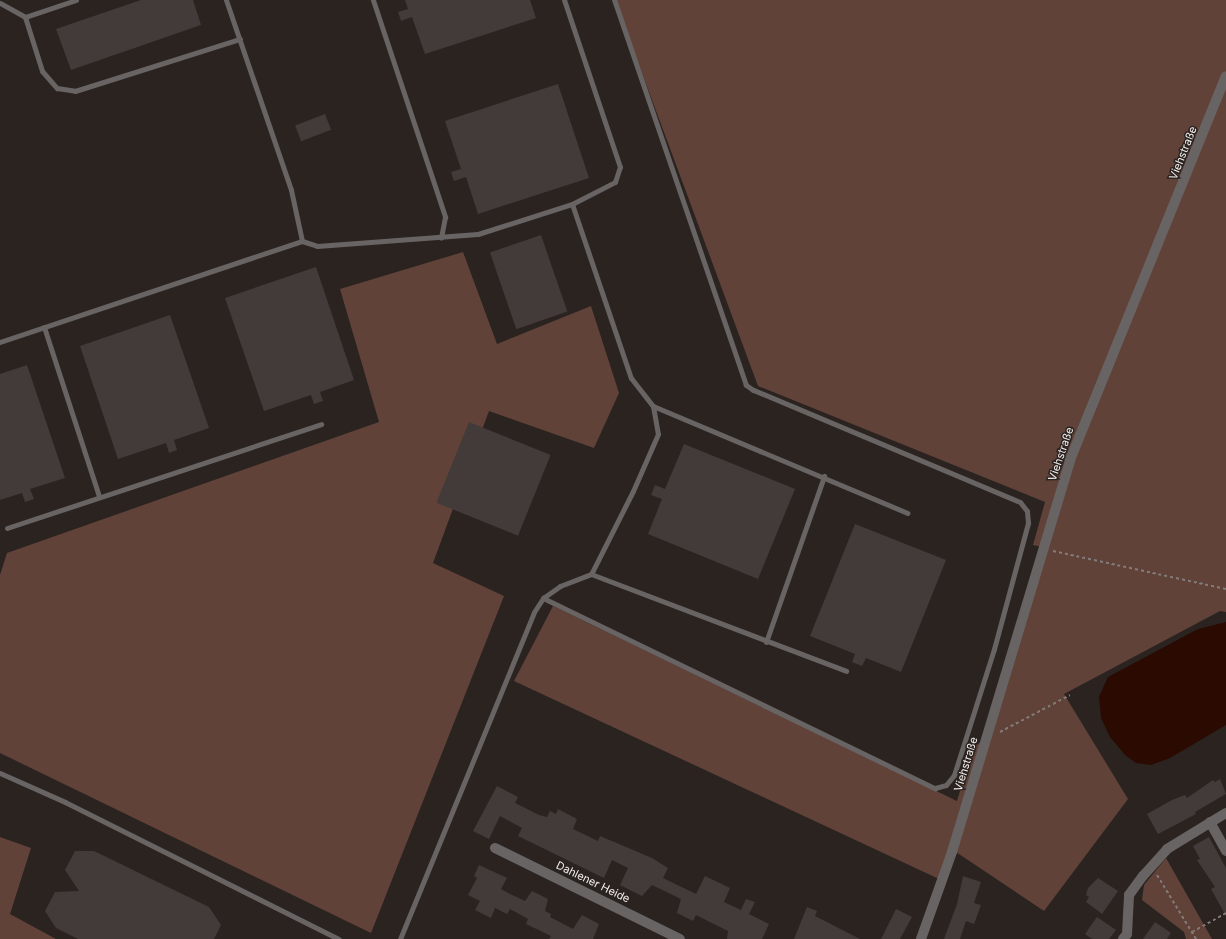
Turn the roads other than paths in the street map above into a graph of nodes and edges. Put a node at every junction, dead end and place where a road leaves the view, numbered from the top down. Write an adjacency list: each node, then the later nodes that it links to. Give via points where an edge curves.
1 (76, 0): 7 (lane)
2 (226, 0): 8 (lane)
3 (373, 0): 11 (lane, via 445,217)
4 (564, 0): 10 (lane, via 620,167 615,182)
5 (614, 0): 22 (lane, via 746,385 1020,502 1027,511 1028,523 994,649 954,776 946,785 935,788)
6 (0, 3): 7 (lane)
7 (25, 17): 8 (lane, via 42,71 57,88 75,91)
8 (240, 39): 12 (lane, via 292,190)
9 (1226, 76): 33 (street, Viehstraße, via 1070,460 952,852)
10 (572, 204): 11 (lane, via 478,234); 15 (lane, via 631,378)
11 (441, 238): 12 (lane, via 317,246)
12 (302, 242): 13 (lane)
13 (44, 327): 14 (lane); 18 (lane)
14 (0, 342)
15 (653, 406): 17 (lane); 21 (lane, via 658,434 634,491)
16 (321, 424): 18 (lane)
17 (824, 476): 19 (lane); 23 (lane)
18 (99, 496): 20 (lane)
19 (907, 513)
20 (7, 528)
21 (591, 574): 22 (lane, via 560,586); 23 (lane)
22 (543, 598): 31 (lane, via 534,612)
23 (766, 642): 24 (lane)
24 (846, 671)
25 (0, 773): 30 (lane, via 65,802)
26 (1226, 813): 27 (street)
27 (1210, 822): 29 (street); 34 (street, via 1167,849 1129,895 1127,934)
28 (495, 848): 32 (street, Dahlener Heide)
29 (1226, 851)
30 (339, 939)
31 (400, 939)
32 (680, 939)
33 (921, 939)
34 (1123, 939)

